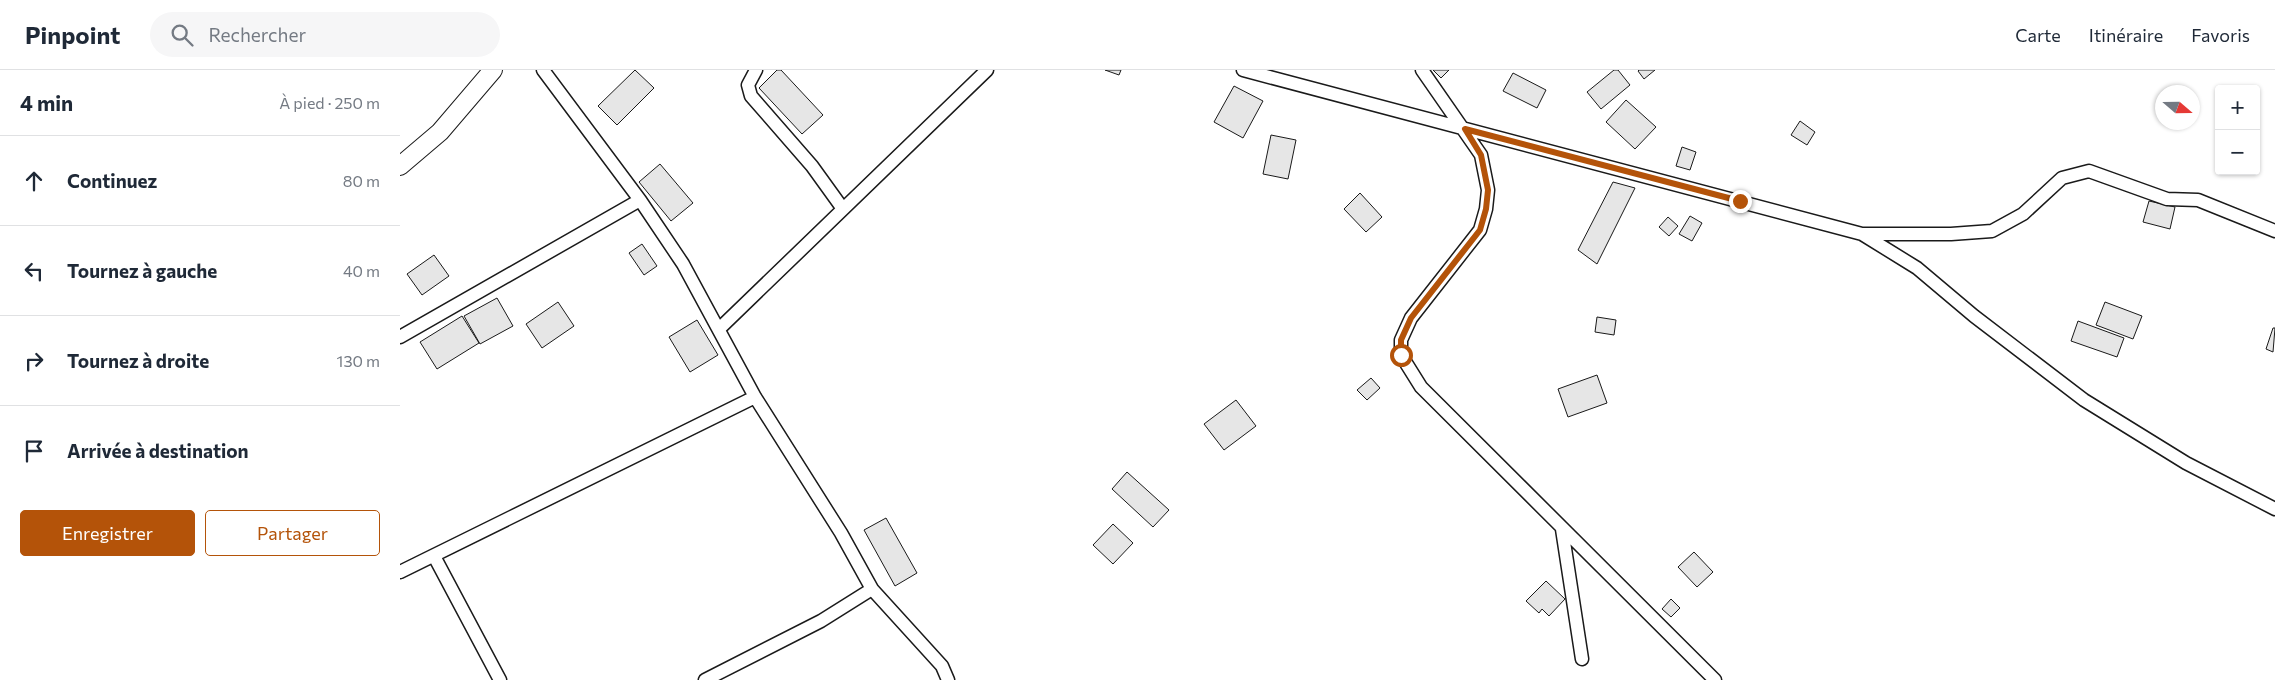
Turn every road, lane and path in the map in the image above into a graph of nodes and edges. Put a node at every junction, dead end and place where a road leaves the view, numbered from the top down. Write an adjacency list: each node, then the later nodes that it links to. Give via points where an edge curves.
1 (493, 70): 8 (street, via 440,132)
2 (543, 70): 9 (street)
3 (756, 70): 10 (street, via 748,85 750,96 812,166)
4 (987, 70): 10 (street)
5 (1243, 70): 7 (street)
6 (1422, 70): 7 (street)
7 (1465, 129): 12 (street); 17 (street, via 1481,155 1488,190 1486,209 1480,230 1411,318 1401,340 1401,355 1421,387)
8 (400, 166)
9 (640, 200): 13 (street, via 683,264); 14 (street)
10 (843, 209): 13 (street)
11 (2275, 231): 12 (street, via 2198,200 2167,199 2089,171 2062,178 2023,214 1992,231)
12 (1862, 234): 16 (street, via 1917,268 2084,400 2186,463)
13 (719, 329): 15 (street)
14 (400, 337)
15 (755, 396): 18 (street); 20 (street, via 841,533)
16 (2275, 509)
17 (1562, 529): 21 (street); 25 (street)
18 (434, 556): 19 (street); 22 (street)
19 (400, 572)
20 (872, 589): 23 (street, via 821,621); 24 (street, via 942,666)
21 (1582, 659)
22 (500, 680)
23 (705, 680)
24 (948, 680)
25 (1715, 680)

